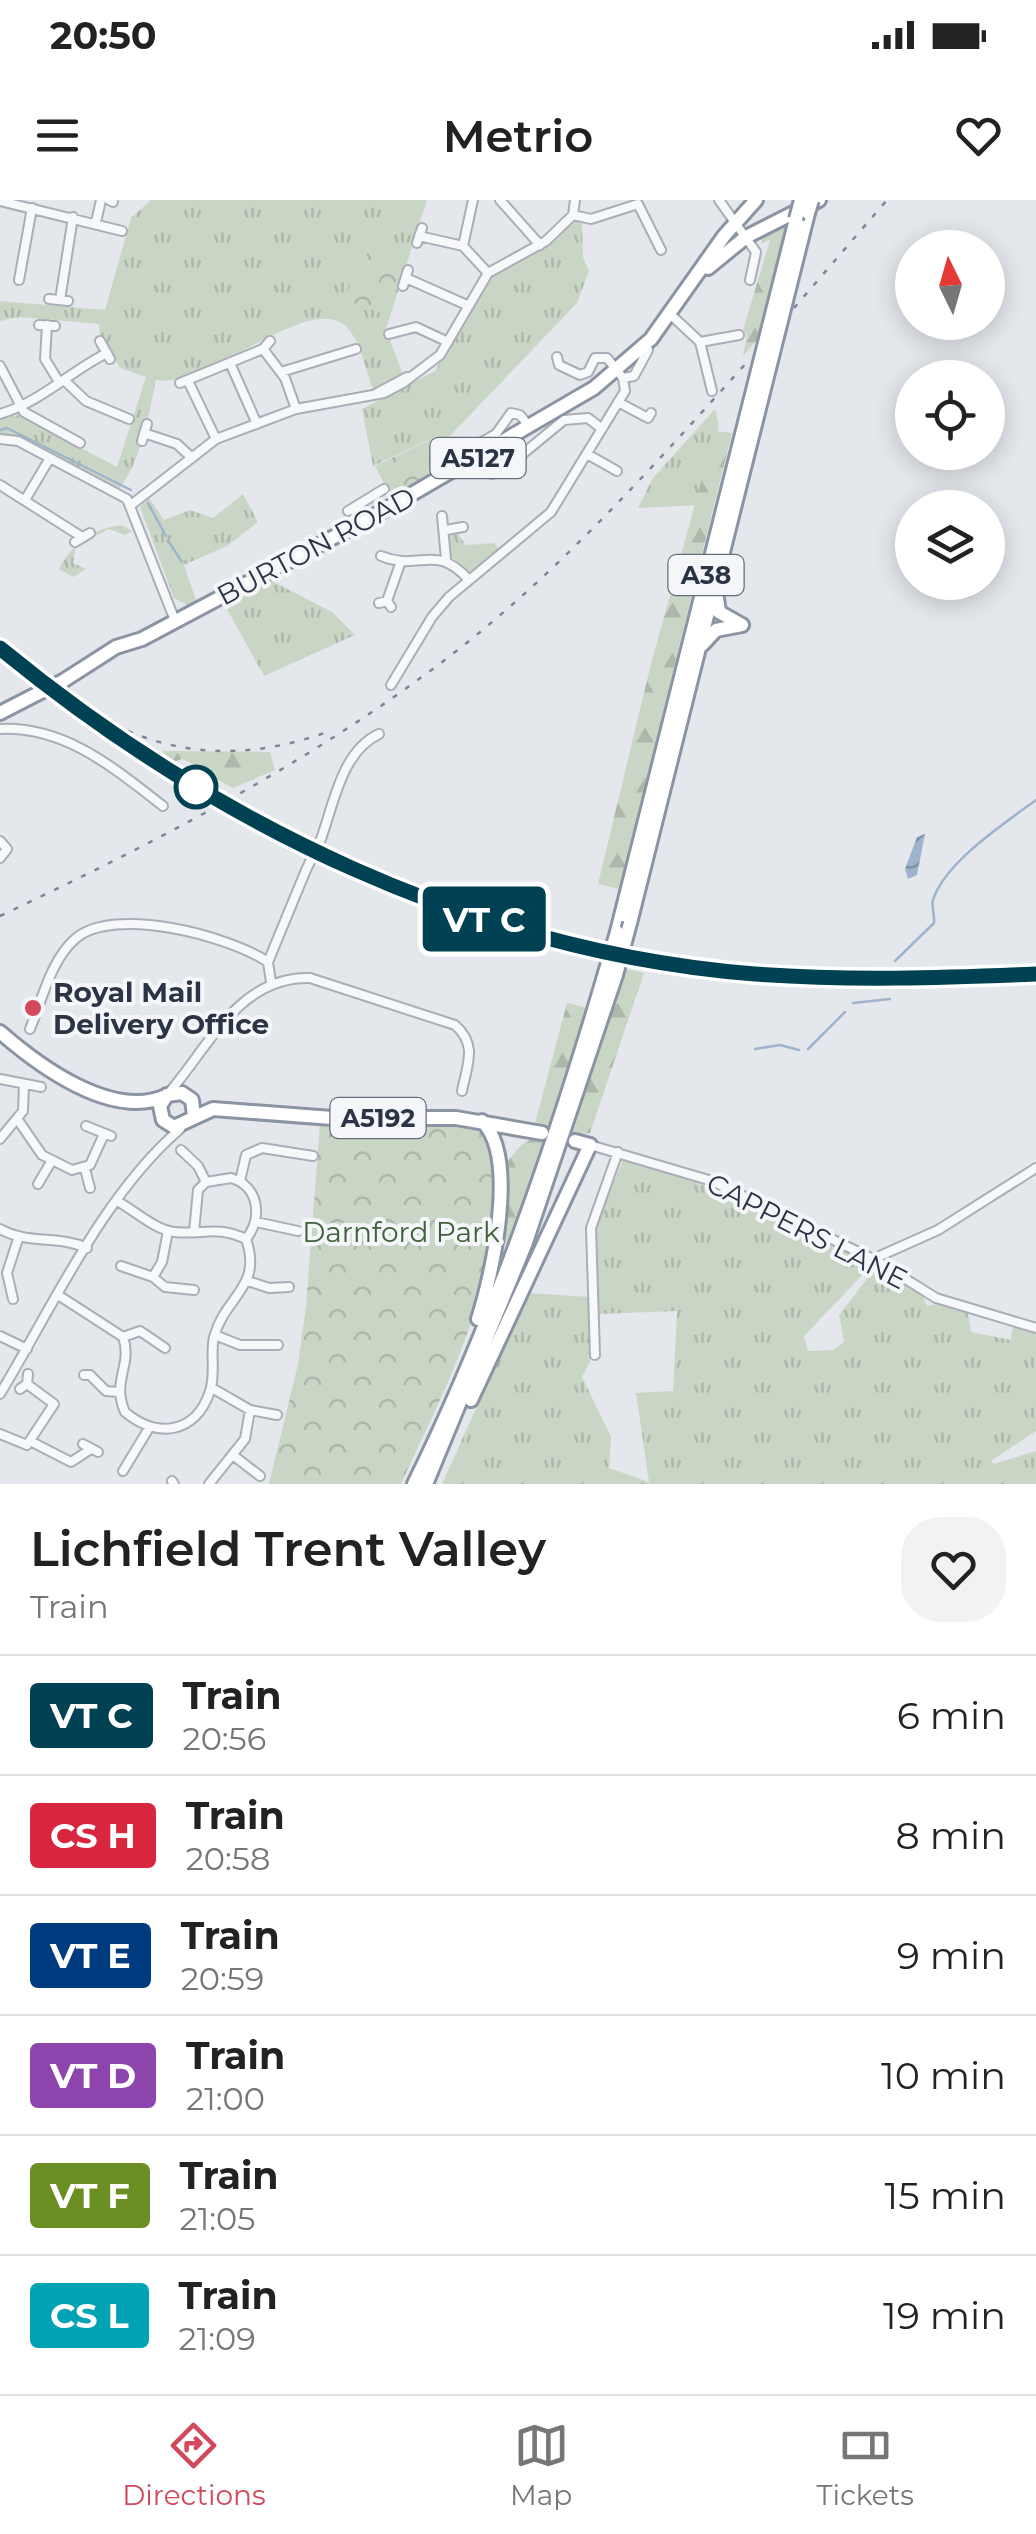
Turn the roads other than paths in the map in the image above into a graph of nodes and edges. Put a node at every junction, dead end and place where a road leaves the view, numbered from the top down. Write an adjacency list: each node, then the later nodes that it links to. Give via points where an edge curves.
1 (48, 200): 11 (street)
2 (472, 200): 19 (street)
3 (500, 200): 18 (street)
4 (575, 200): 12 (street)
5 (719, 200): 15 (street)
6 (756, 200): 15 (highway, A5127)
7 (0, 201): 10 (street)
8 (108, 201): 14 (street)
9 (807, 206): 15 (highway, A5127); 79 (highway, A38); 95 (highway, A38, bridge)
10 (32, 208): 11 (street); 21 (street)
11 (46, 210): 13 (street)
12 (574, 215): 18 (street); 20 (street, via 590,219 638,204 659,246)
13 (73, 216): 14 (street); 28 (street, via 64,301)
14 (96, 222): 16 (street)
15 (741, 230): 23 (street, via 756,252 751,275); 25 (highway, A5127); 25 (highway, A5127)
16 (122, 231)
17 (419, 235): 19 (street)
18 (540, 245): 24 (street)
19 (463, 246): 24 (street)
20 (647, 246)
21 (24, 249): 22 (street); 26 (street, via 19,277)
22 (36, 251)
23 (742, 268)
24 (488, 272): 29 (street)
25 (702, 272): 30 (highway, BURTON ROAD / A5127)
26 (30, 276)
27 (406, 278): 29 (street)
28 (49, 299)
29 (469, 306): 36 (street)
30 (670, 314): 37 (street); 45 (highway, BURTON ROAD / A5127)
31 (394, 320): 36 (street, via 393,332 416,327)
32 (47, 325): 46 (street, via 45,359)
33 (739, 335): 37 (street)
34 (100, 341): 46 (street, via 109,356)
35 (270, 341): 38 (street)
36 (448, 342): 50 (street, via 433,361 376,394)
37 (700, 342): 47 (street)
38 (263, 349): 41 (street); 44 (street)
39 (356, 349): 44 (street)
40 (648, 350): 45 (street, via 634,376)
41 (230, 362): 54 (street); 59 (street, via 185,383)
42 (557, 363): 45 (street, via 580,375 603,356)
43 (0, 366): 49 (street)
44 (282, 372): 50 (street)
45 (620, 374): 48 (street, via 625,391); 55 (highway, BURTON ROAD / A5127)
46 (62, 382): 49 (street); 53 (street, via 86,401)
47 (712, 391)
48 (618, 402): 51 (street, via 648,418); 56 (street)
49 (20, 407): 52 (street); 60 (street)
50 (296, 409): 54 (street)
51 (650, 413)
52 (0, 414)
53 (129, 419)
54 (257, 424): 59 (street)
55 (530, 428): 61 (highway, BURTON ROAD / A5127); 61 (street, via 511,413)
56 (602, 430): 62 (street); 65 (street, via 588,418 570,418)
57 (144, 432): 64 (street, via 177,444)
58 (0, 439): 63 (street)
59 (216, 440): 64 (street)
60 (80, 443)
61 (482, 444): 67 (street); 74 (highway, BURTON ROAD / A5127)
62 (587, 454): 66 (street); 83 (street, via 551,512)
63 (50, 458): 71 (street); 72 (street)
64 (192, 458): 72 (street)
65 (511, 460)
66 (615, 467)
67 (492, 474)
68 (0, 485): 71 (street)
69 (384, 489): 70 (street)
70 (372, 496): 73 (street); 74 (street)
71 (25, 500): 78 (street)
72 (131, 505): 85 (street)
73 (351, 511)
74 (381, 512): 85 (highway, BURTON ROAD / A5127)
75 (442, 516): 77 (street)
76 (462, 527): 77 (street)
77 (446, 530): 81 (street)
78 (82, 537)
79 (722, 552): 86 (highway, A38); 86 (highway, via 716,605 742,625 710,634)
80 (381, 556): 82 (street)
81 (446, 558): 82 (street); 83 (street)
82 (400, 564): 84 (street)
83 (468, 580): 87 (street, via 432,617)
84 (386, 604)
85 (174, 618): 88 (highway, BURTON ROAD / A5127, bridge)
86 (692, 670): 95 (highway, A38, bridge, via 630,923)
87 (391, 685)
88 (0, 713)
89 (0, 729): 91 (street, via 34,730 74,744)
90 (379, 734): 94 (street, bridge, via 366,740)
91 (162, 806)
92 (0, 842): 93 (street, via 7,850)
93 (0, 858)
94 (268, 962): 96 (street); 97 (street, via 199,932 93,930 62,953)
95 (610, 974): 162 (highway, A38); 173 (highway, A38, via 525,1245)
96 (271, 982): 99 (street, via 238,1005); 103 (street, via 310,978 456,1025 471,1051)
97 (30, 1029)
98 (0, 1032): 104 (highway, via 53,1071)
99 (185, 1073): 105 (street); 106 (street)
100 (0, 1079): 101 (street)
101 (24, 1084): 102 (street); 108 (street, via 27,1102)
102 (40, 1087)
103 (462, 1091)
104 (104, 1094): 106 (highway, via 138,1104); 109 (highway)
105 (187, 1095): 106 (highway); 107 (highway, A5192); 110 (highway)
106 (167, 1096): 109 (highway, via 160,1106)
107 (213, 1110): 110 (highway, A5192); 111 (highway, A5192)
108 (18, 1120): 115 (street); 123 (street)
109 (163, 1120): 110 (highway); 117 (street)
110 (189, 1121): 117 (street)
111 (482, 1121): 113 (highway, A5192); 116 (highway)
112 (84, 1124): 124 (street, via 108,1135)
113 (506, 1126): 114 (highway, A5192); 116 (highway)
114 (542, 1133)
115 (0, 1138)
116 (495, 1138): 162 (highway, via 494,1254)
117 (167, 1140): 130 (street)
118 (574, 1141): 119 (highway, CAPPERS LANE)
119 (590, 1145): 121 (street, CAPPERS LANE); 173 (highway)
120 (181, 1150): 127 (street)
121 (618, 1152): 139 (street, CAPPERS LANE, via 712,1181); 154 (street, via 592,1228)
122 (312, 1156): 126 (street, via 254,1150)
123 (51, 1162): 124 (street); 129 (street)
124 (84, 1168): 128 (street)
125 (1036, 1168): 139 (street, via 924,1238)
126 (240, 1181): 127 (street); 131 (street, via 256,1202)
127 (206, 1182): 135 (street, via 194,1204)
128 (86, 1183)
129 (38, 1184)
130 (117, 1200): 133 (street); 138 (street)
131 (256, 1222): 134 (street); 137 (street)
132 (0, 1229): 136 (street)
133 (168, 1231): 135 (street); 141 (street)
134 (298, 1231)
135 (194, 1232): 137 (street, via 214,1228)
136 (18, 1238): 138 (street); 146 (street, via 7,1272)
137 (246, 1239): 142 (street)
138 (87, 1248): 145 (street)
139 (873, 1259): 147 (street, CAPPERS LANE, via 950,1304)
140 (121, 1266): 141 (street)
141 (153, 1277): 143 (street, via 165,1287)
142 (248, 1281): 144 (street); 148 (street)
143 (192, 1287)
144 (289, 1287)
145 (58, 1295): 150 (street); 153 (street)
146 (10, 1297)
147 (1036, 1328)
148 (214, 1335): 151 (street, via 240,1345); 157 (street)
149 (0, 1336): 153 (street)
150 (123, 1336): 152 (street, via 140,1331); 158 (street, via 126,1361)
151 (278, 1345)
152 (165, 1348)
153 (27, 1349): 159 (street)
154 (595, 1355)
155 (83, 1374): 158 (street, via 106,1392)
156 (25, 1383): 165 (street, via 54,1404)
157 (212, 1388): 160 (street); 163 (street, via 188,1423 175,1430)
158 (118, 1392): 163 (street, via 125,1412)
159 (0, 1394)
160 (250, 1410): 161 (street); 168 (street)
161 (277, 1415)
162 (443, 1421): 172 (highway, A38)
163 (150, 1428): 169 (street)
164 (3, 1435): 165 (street, via 20,1444); 167 (street)
165 (30, 1441): 166 (street, via 71,1462)
166 (91, 1448)
167 (0, 1450)
168 (234, 1456): 170 (street); 171 (street)
169 (124, 1465)
170 (260, 1476)
171 (209, 1484)
172 (414, 1484)
173 (428, 1484)

